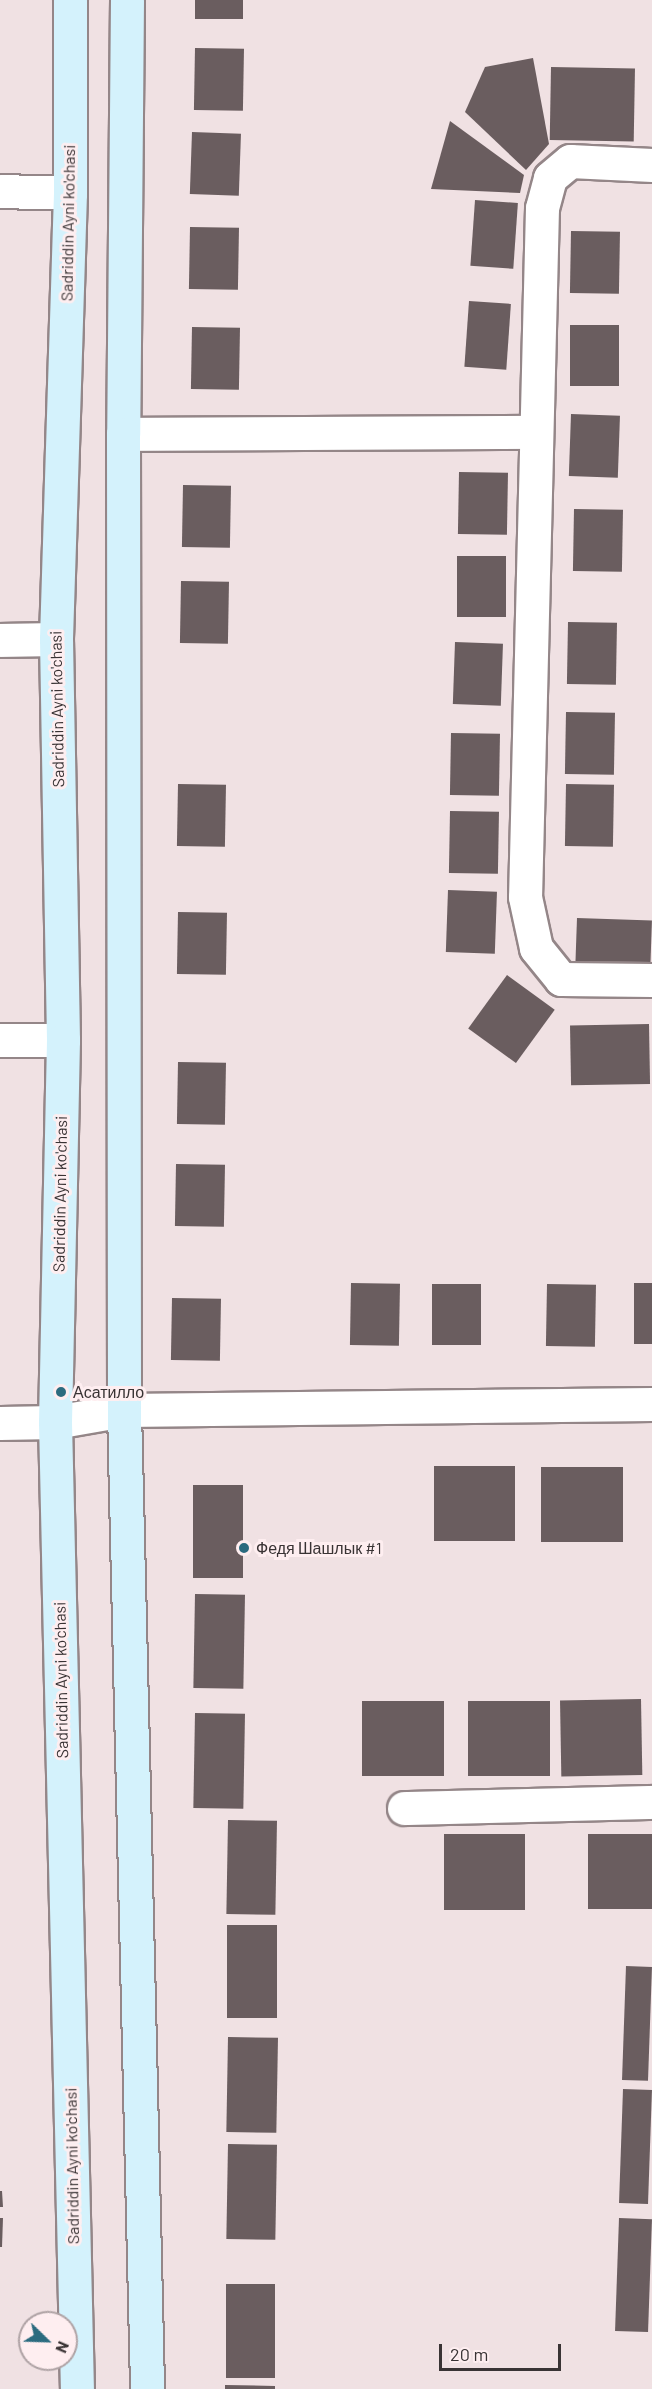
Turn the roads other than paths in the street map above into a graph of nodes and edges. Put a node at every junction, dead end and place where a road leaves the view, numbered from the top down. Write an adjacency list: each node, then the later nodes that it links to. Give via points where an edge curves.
1 (70, 0): 5 (main road, Sadriddin Ayni ko'chasi)
2 (127, 0): 7 (main road)
3 (652, 165): 6 (street, via 570,161 550,178 542,208)
4 (0, 191): 5 (street)
5 (70, 193): 8 (main road, Sadriddin Ayni ko'chasi)
6 (534, 432): 7 (street); 10 (street, via 525,897 536,948 561,979)
7 (123, 434): 14 (main road)
8 (56, 639): 9 (street); 12 (main road, Sadriddin Ayni ko'chasi)
9 (0, 640)
10 (652, 980)
11 (0, 1040): 12 (street)
12 (63, 1040): 15 (main road, Sadriddin Ayni ko'chasi)
13 (652, 1404): 14 (street)
14 (124, 1410): 15 (street); 20 (main road)
15 (55, 1422): 16 (street); 19 (main road, Sadriddin Ayni ko'chasi)
16 (0, 1423)
17 (652, 1802): 18 (street)
18 (404, 1808)
19 (77, 2389)
20 (147, 2389)

